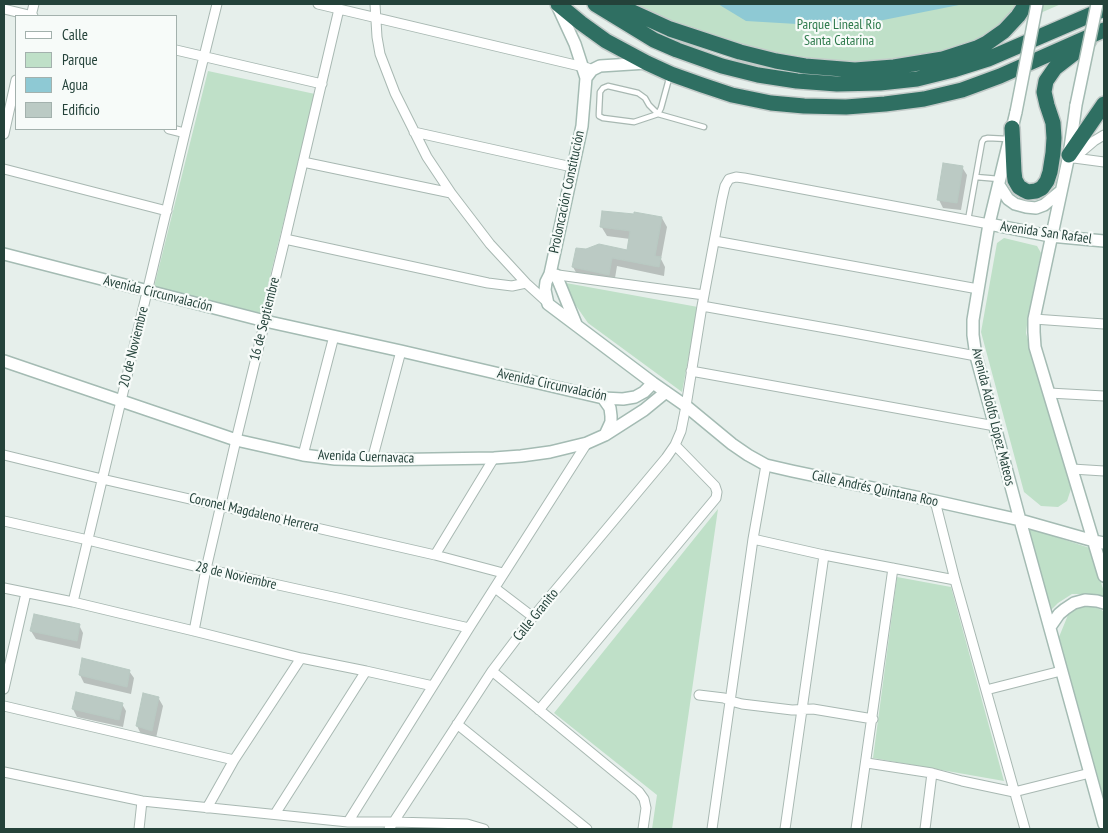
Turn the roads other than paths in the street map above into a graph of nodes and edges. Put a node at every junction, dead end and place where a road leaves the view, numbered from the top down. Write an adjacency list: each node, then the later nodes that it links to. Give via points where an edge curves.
1 (217, 4): 17 (street, 20 de Noviembre)
2 (318, 4): 11 (street)
3 (375, 4): 14 (street)
4 (557, 4): 18 (highway, via 606,40); 19 (street, Proloncación Constitución)
5 (595, 4): 12 (highway, via 654,40 722,66 758,75 837,84 917,79 953,70 988,59)
6 (606, 4): 7 (highway, via 626,8 682,33 740,52 791,64 843,69 880,68 943,59 967,52 996,37)
7 (1026, 4)
8 (1037, 4): 31 (street, Avenida Adolfo López Mateos, bridge)
9 (1097, 4): 33 (street, bridge, via 1076,105)
10 (4, 9): 13 (street)
11 (339, 9): 14 (street); 21 (street, 16 de Septiembre)
12 (1104, 9)
13 (28, 15)
14 (375, 17): 19 (street); 28 (street, via 380,54)
15 (1100, 31): 20 (highway, via 962,90 885,104 830,107 771,103 732,95); 31 (highway, via 1055,68 1046,81 1044,92 1054,138 1050,172 1042,188 1028,192 1015,180)
16 (178, 50): 17 (street)
17 (205, 56): 21 (street); 29 (street, 20 de Noviembre)
18 (647, 63): 19 (street, via 600,66); 20 (highway)
19 (588, 71): 36 (street, Proloncación Constitución, via 582,126)
20 (671, 74): 25 (lane)
21 (322, 84): 34 (street, 16 de Septiembre)
22 (4, 88): 23 (street)
23 (15, 91): 30 (street)
24 (1104, 104): 33 (highway)
25 (658, 114): 25 (lane, via 634,122 603,118 599,116 600,92 608,86 638,93); 26 (lane)
26 (704, 127)
27 (173, 130): 29 (street)
28 (414, 132): 36 (street); 41 (street)
29 (185, 133): 42 (street, 20 de Noviembre)
30 (4, 134)
31 (1011, 134): 38 (lane, via 984,139); 39 (street, Avenida Adolfo López Mateos)
32 (1104, 135): 33 (street)
33 (1070, 157): 35 (street); 40 (street)
34 (303, 162): 41 (street); 46 (street, 16 de Septiembre)
35 (1104, 162)
36 (572, 167): 50 (street, Proloncación Constitución)
37 (4, 170): 42 (street)
38 (976, 177): 39 (lane); 43 (lane)
39 (999, 182): 40 (street, via 1008,199 1026,207 1044,205); 44 (street, Avenida Adolfo López Mateos)
40 (1061, 191): 45 (street)
41 (451, 193): 51 (street, via 490,244)
42 (167, 211): 53 (street, 20 de Noviembre)
43 (968, 220): 44 (street); 47 (street, Calle Granito, via 736,177 729,179 725,186)
44 (989, 224): 45 (street, Avenida San Rafael); 52 (street, Avenida Adolfo López Mateos)
45 (1050, 236): 48 (street, Avenida San Rafael); 57 (street)
46 (285, 239): 51 (street, via 488,284 512,286); 58 (street, 16 de Septiembre)
47 (715, 241): 52 (street); 54 (street, Calle Granito)
48 (1104, 241)
49 (4, 254): 53 (street, Avenida Circunvalación)
50 (553, 275): 54 (street); 55 (street, Proloncación Constitución, via 548,277 545,288); 60 (street)
51 (526, 283): 55 (street)
52 (978, 289): 63 (street, Avenida Adolfo López Mateos, via 973,320)
53 (147, 291): 58 (street, Avenida Circunvalación); 71 (street, 20 de Noviembre)
54 (704, 295): 56 (street, Calle Granito)
55 (548, 304): 60 (street)
56 (702, 306): 63 (street); 65 (street, Calle Granito)
57 (1034, 319): 59 (street); 68 (street, via 1035,347)
58 (265, 321): 61 (street, Avenida Circunvalación); 75 (street, 16 de Septiembre)
59 (1104, 324)
60 (577, 326): 66 (street)
61 (334, 336): 62 (street, Avenida Circunvalación); 79 (street)
62 (401, 351): 70 (street, Avenida Circunvalación); 81 (street)
63 (976, 356): 73 (street, Avenida Adolfo López Mateos)
64 (4, 361): 71 (street, Avenida Cuernavaca)
65 (691, 371): 72 (street, Calle Granito); 73 (street)
66 (653, 383): 67 (street, Calle Andrés Quintana Roo); 70 (street, Avenida Circunvalación, via 635,397)
67 (666, 392): 72 (street, Calle Andrés Quintana Roo); 74 (street, Avenida Cuernavaca)
68 (1049, 393): 69 (street); 83 (street)
69 (1104, 396)
70 (604, 398): 74 (street, via 611,416)
71 (121, 400): 75 (street, Avenida Cuernavaca); 85 (street, 20 de Noviembre)
72 (686, 406): 77 (street, Calle Granito); 82 (street, Calle Andrés Quintana Roo, via 732,444)
73 (995, 426): 88 (street, Avenida Adolfo López Mateos)
74 (605, 435): 76 (street, Avenida Cuernavaca)
75 (236, 440): 79 (street, Avenida Cuernavaca); 87 (street, 16 de Septiembre)
76 (587, 443): 80 (street, Avenida Cuernavaca, via 550,452); 97 (street)
77 (675, 445): 105 (street, Calle Granito); 119 (street, via 715,486 716,498)
78 (4, 455): 85 (street, Coronel Magdaleno Herrera)
79 (303, 455): 81 (street, Avenida Cuernavaca)
80 (494, 458): 81 (street, Avenida Cuernavaca); 93 (street)
81 (372, 460)
82 (766, 465): 86 (street, Calle Andrés Quintana Roo); 91 (street)
83 (1072, 469): 84 (street); 92 (street)
84 (1104, 471)
85 (102, 479): 87 (street, Coronel Magdaleno Herrera); 90 (street, 20 de Noviembre)
86 (935, 500): 88 (street, Calle Andrés Quintana Roo); 99 (street)
87 (222, 505): 93 (street, Coronel Magdaleno Herrera); 96 (street, 16 de Septiembre)
88 (1020, 520): 92 (street, Calle Andrés Quintana Roo); 106 (street, Avenida Adolfo López Mateos)
89 (4, 521): 90 (street, 28 de Noviembre)
90 (88, 540): 96 (street, 28 de Noviembre); 103 (street, 20 de Noviembre)
91 (753, 540): 94 (street); 117 (street)
92 (1099, 542): 98 (street)
93 (435, 555): 97 (street, Coronel Magdaleno Herrera)
94 (824, 555): 95 (street); 120 (street)
95 (893, 568): 99 (street); 121 (street)
96 (206, 569): 107 (street, 28 de Noviembre); 108 (street, 16 de Septiembre)
97 (503, 574): 101 (street)
98 (1104, 576)
99 (954, 580): 115 (street)
100 (4, 588): 102 (street)
101 (495, 588): 105 (street); 107 (street)
102 (26, 593): 103 (street); 114 (street)
103 (73, 602): 108 (street)
104 (1104, 603): 106 (street, via 1085,600 1074,603 1064,609)
105 (533, 618): 111 (street, Calle Granito)
106 (1050, 627): 112 (street, Avenida Adolfo López Mateos)
107 (469, 628): 113 (street)
108 (194, 631): 109 (street)
109 (301, 658): 110 (street); 123 (street)
110 (366, 670): 113 (street); 131 (street)
111 (492, 671): 119 (street); 122 (street, Calle Granito)
112 (1061, 671): 115 (street); 127 (street, Avenida Adolfo López Mateos)
113 (433, 686): 132 (street)
114 (4, 689)
115 (986, 690): 128 (street)
116 (699, 695): 117 (street)
117 (731, 701): 120 (street); 140 (street)
118 (4, 706): 123 (street)
119 (539, 710): 139 (street, via 639,792 646,808)
120 (802, 710): 121 (street); 141 (street)
121 (873, 719): 124 (street)
122 (457, 724): 134 (street, Calle Granito); 138 (street)
123 (234, 760): 130 (street)
124 (866, 763): 126 (street); 142 (street)
125 (4, 772): 129 (street)
126 (932, 772): 128 (street); 143 (street)
127 (1090, 773): 128 (street); 133 (street, Avenida Adolfo López Mateos)
128 (1014, 792): 144 (street)
129 (142, 801): 130 (street); 136 (street)
130 (207, 808): 131 (street)
131 (275, 814): 132 (street)
132 (348, 822): 134 (street)
133 (1104, 824)
134 (391, 826): 135 (street)
135 (465, 826): 137 (street)
136 (139, 829)
137 (484, 829)
138 (587, 829)
139 (643, 829)
140 (712, 829)
141 (785, 829)
142 (856, 829)
143 (925, 829)
144 (1025, 829)

